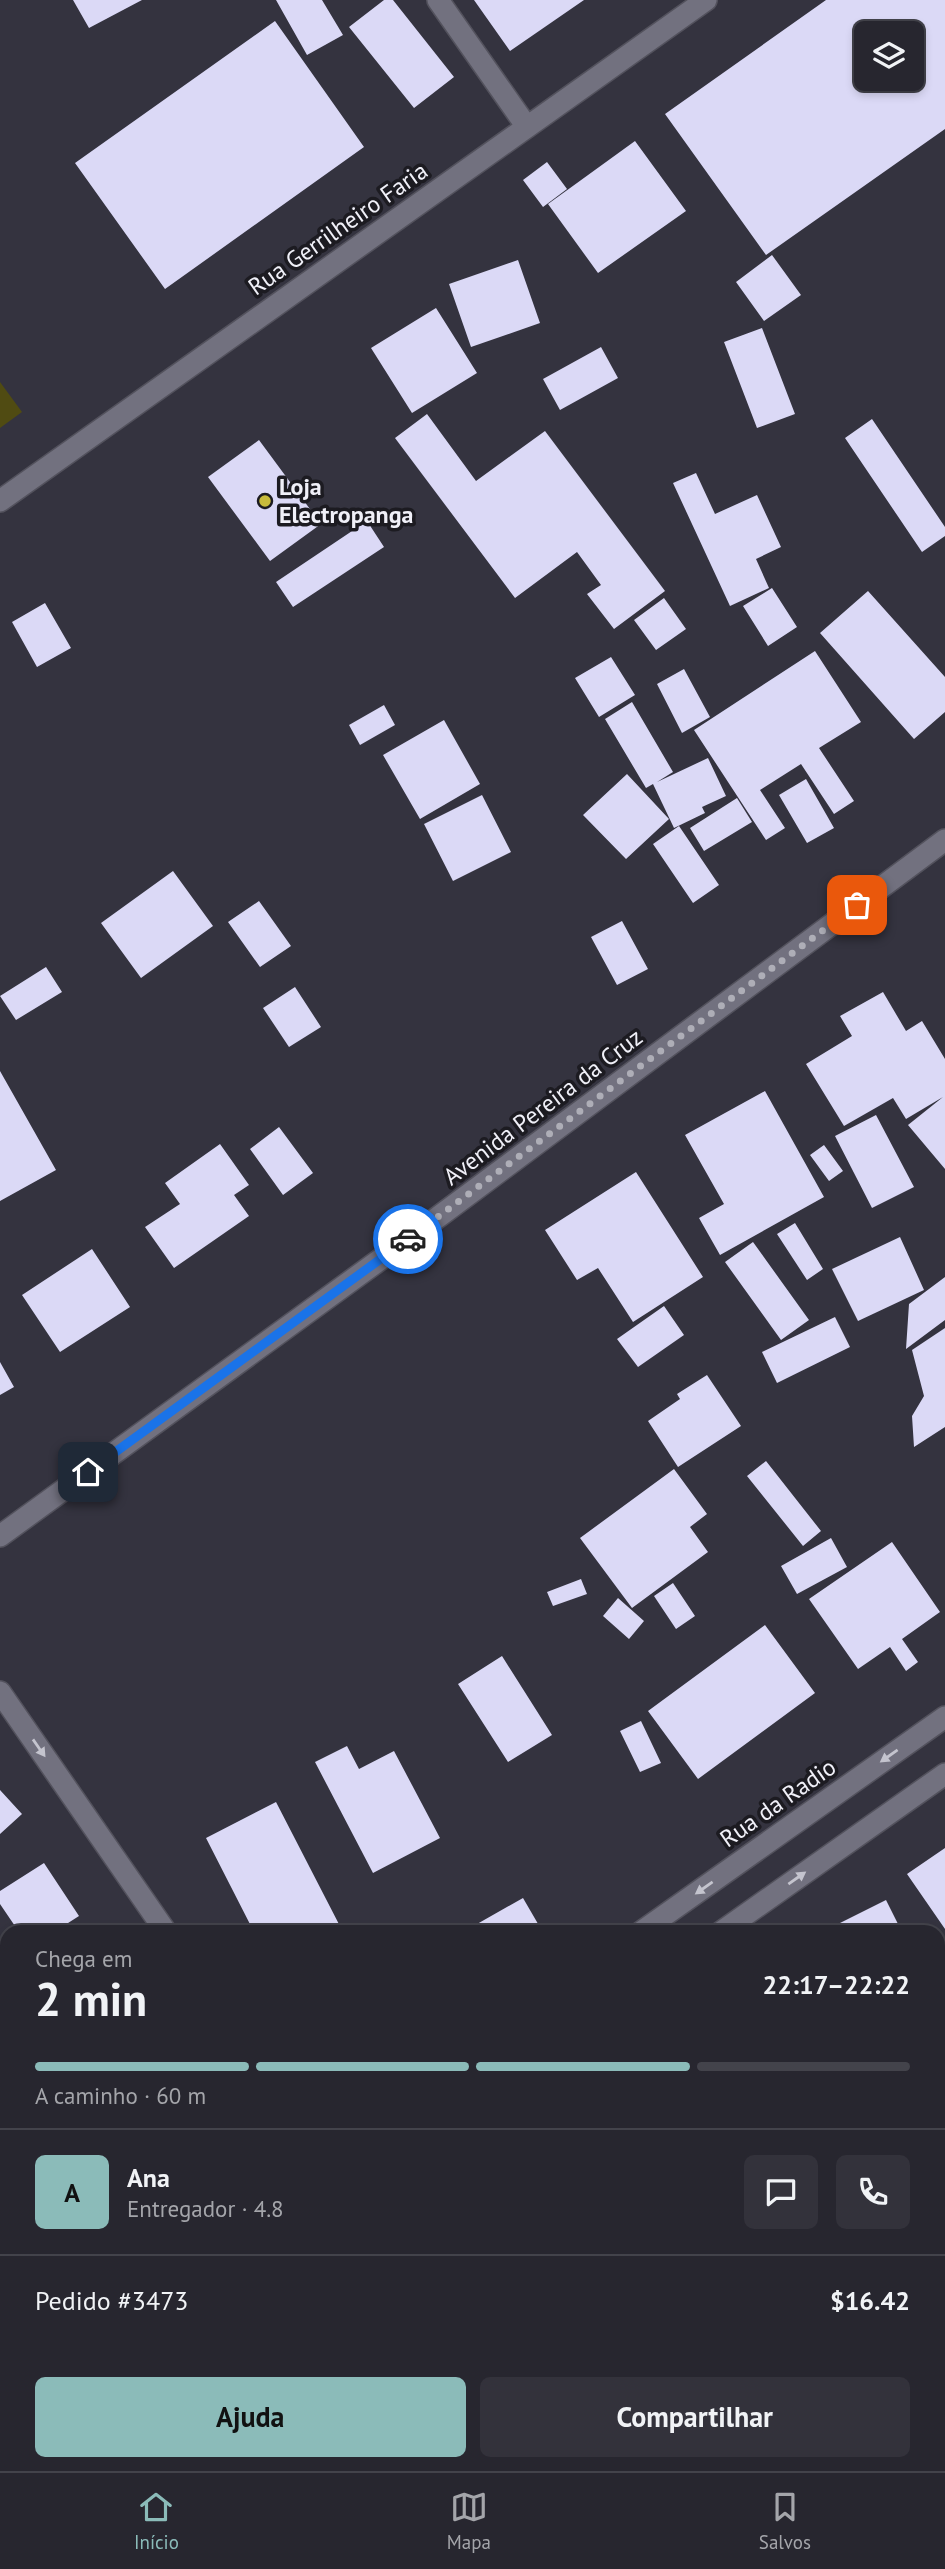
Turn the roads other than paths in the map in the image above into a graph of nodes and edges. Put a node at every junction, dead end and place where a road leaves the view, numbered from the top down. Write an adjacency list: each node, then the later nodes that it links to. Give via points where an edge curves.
1 (438, 0): 3 (street)
2 (706, 0): 3 (street, Rua Gerrilheiro Faria)
3 (527, 127): 4 (street, Rua Gerrilheiro Faria)
4 (0, 501)
5 (945, 840): 6 (street, Avenida Pereira da Cruz)
6 (0, 1536)
7 (0, 1692): 10 (street, one-way to 10)
8 (945, 1717): 11 (street, Rua da Radio, one-way to 11)
9 (945, 1774): 12 (street, one-way to 9)
10 (161, 1925)
11 (651, 1925)
12 (731, 1925)

